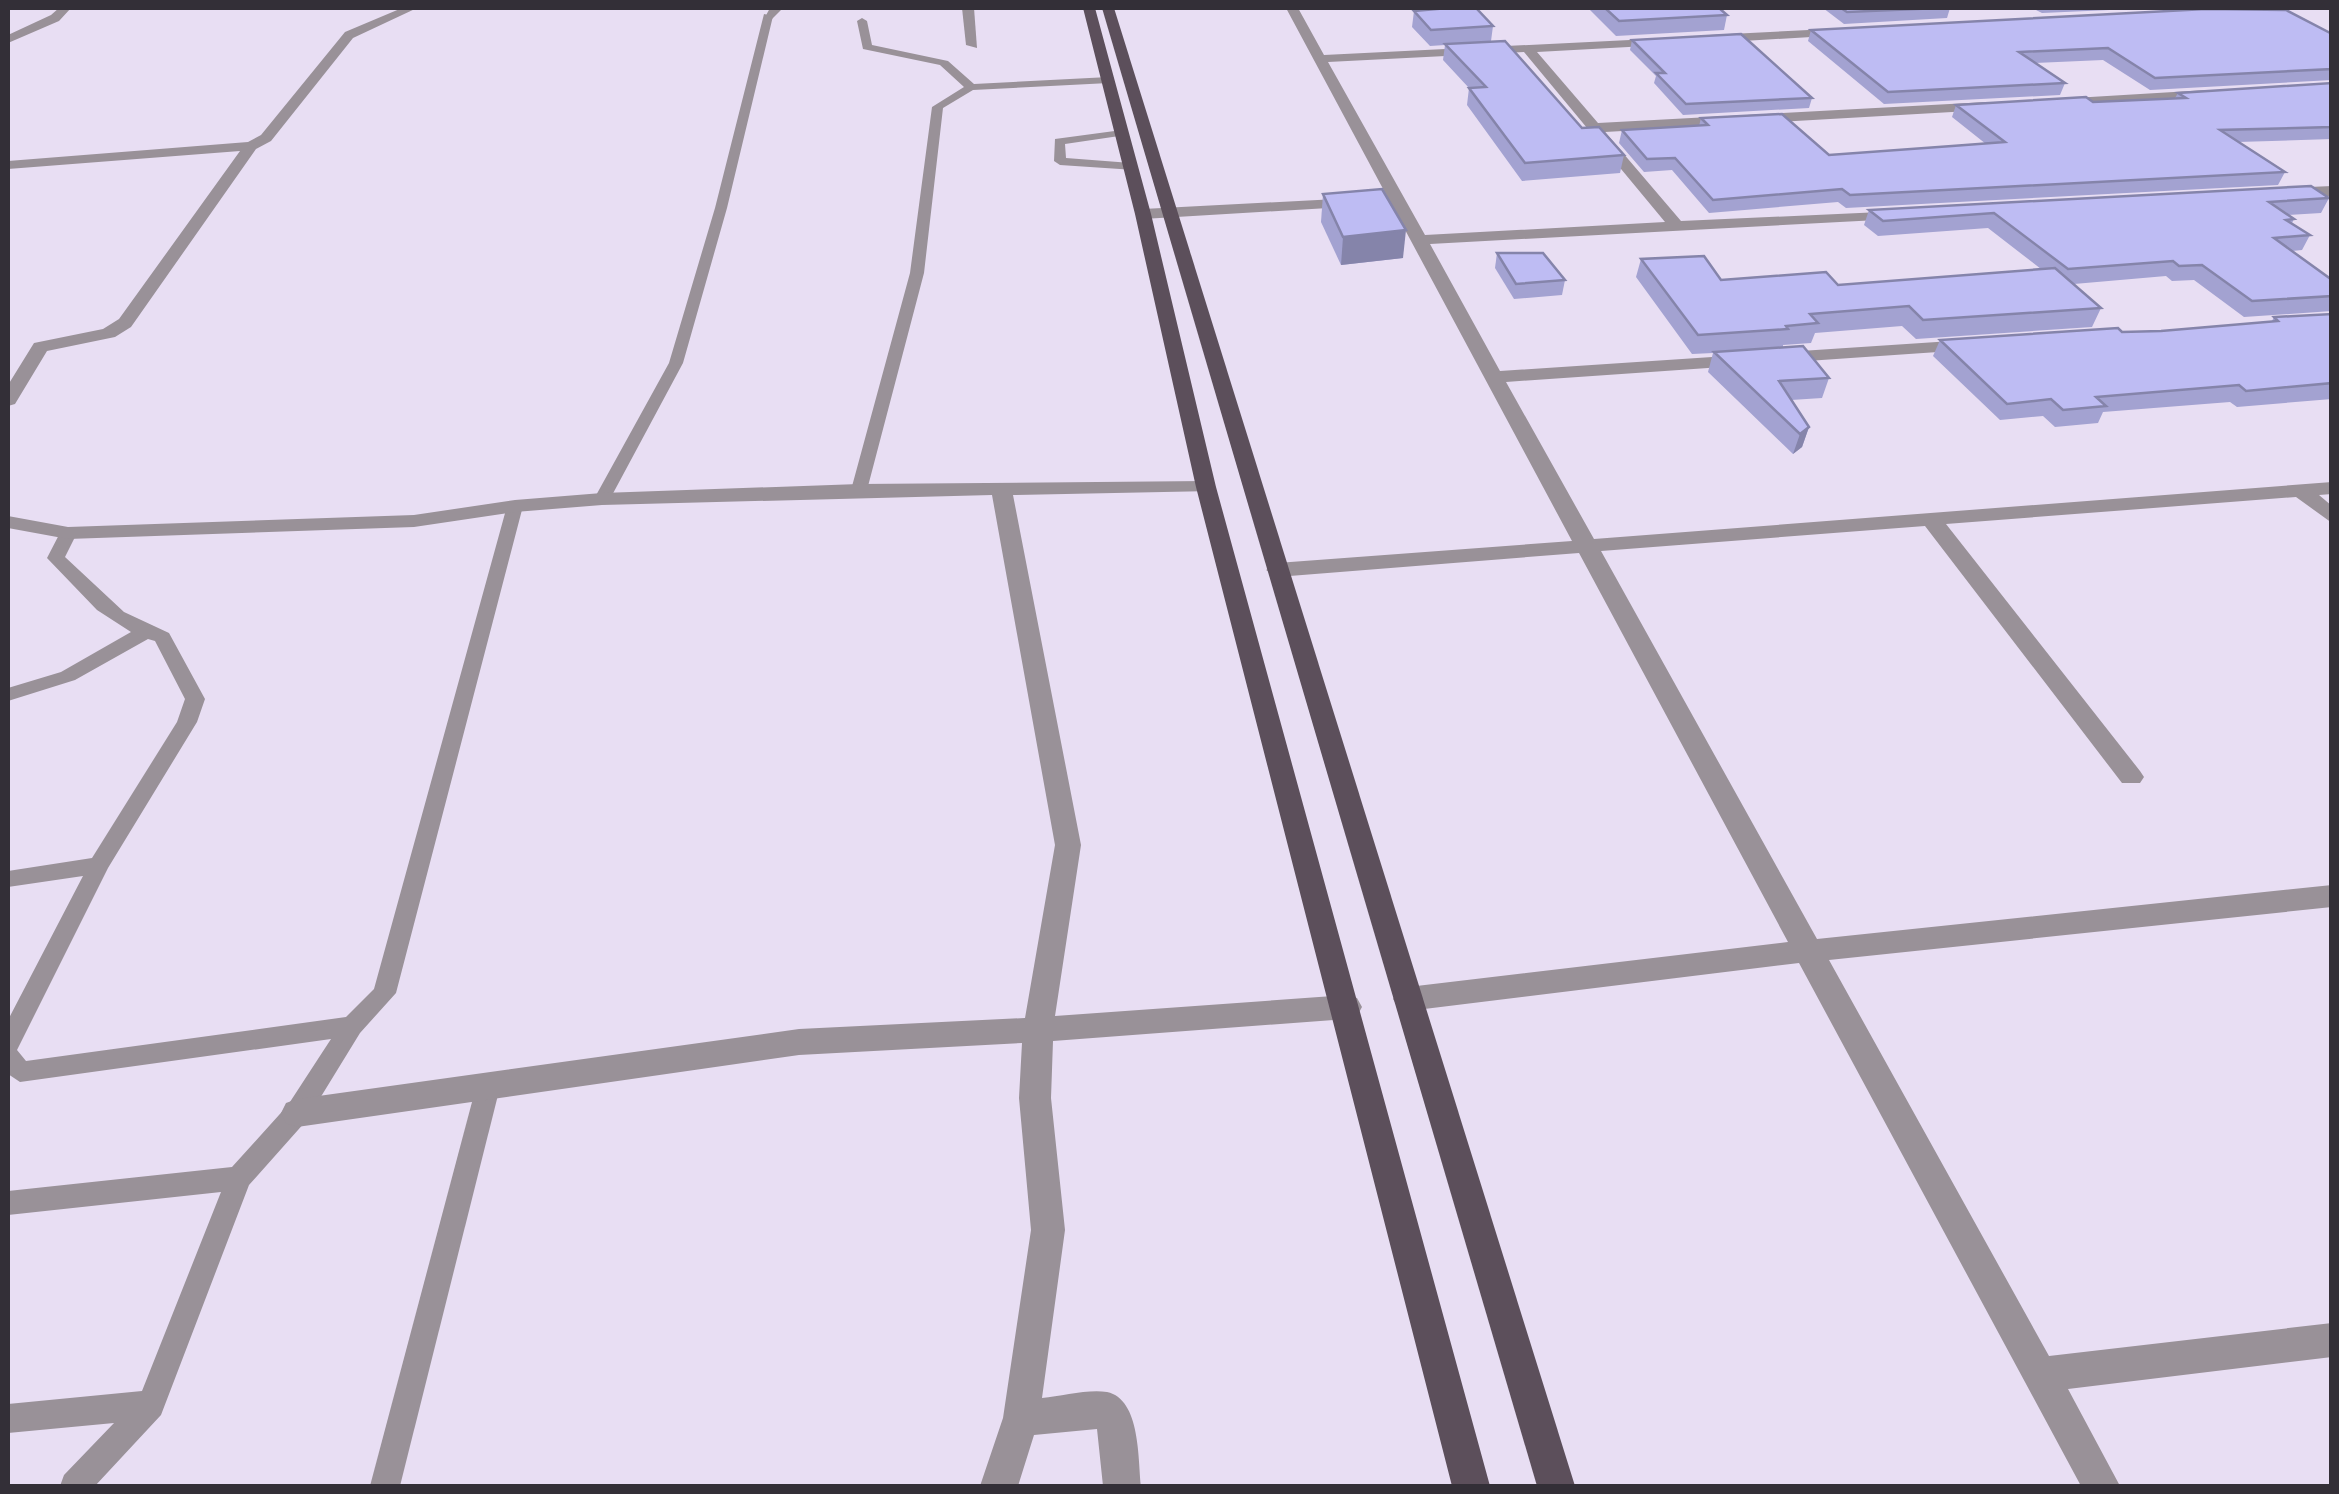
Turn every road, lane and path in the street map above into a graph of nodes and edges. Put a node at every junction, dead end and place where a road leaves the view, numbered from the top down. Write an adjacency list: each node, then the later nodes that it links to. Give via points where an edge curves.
1 (65, 8): 12 (street)
2 (411, 8): 23 (street, via 350,35 266,138)
3 (968, 8): 13 (street)
4 (1089, 8): 16 (main road)
5 (1108, 8): 29 (main road)
6 (1292, 8): 15 (street)
7 (2278, 8): 9 (street)
8 (772, 12): 41 (lane, via 676,362)
9 (2198, 12)
10 (862, 21): 17 (lane, via 867,47 944,63)
11 (1863, 30): 14 (street)
12 (8, 39)
13 (972, 45)
14 (1528, 49): 15 (street); 21 (street)
15 (1320, 59): 28 (street)
16 (1108, 80): 17 (lane); 22 (main road)
17 (972, 86): 39 (lane, via 938,107 917,273)
18 (2232, 93): 19 (street)
19 (2032, 104)
20 (2012, 105): 21 (street)
21 (1593, 128): 31 (street)
22 (1122, 133): 25 (main road); 25 (lane, via 1058,141 1060,161)
23 (252, 146): 24 (street); 35 (street, via 125,323 109,333 40,346)
24 (8, 165)
25 (1130, 167): 29 (main road)
26 (2332, 191): 27 (street)
27 (2272, 194)
28 (1401, 201): 29 (street); 32 (street)
29 (1156, 213): 36 (main road); 48 (main road)
30 (1915, 214): 31 (street)
31 (1677, 226): 32 (street)
32 (1420, 240): 34 (street)
33 (1993, 343): 34 (street)
34 (1494, 377): 47 (street)
35 (8, 400)
36 (1206, 487): 37 (street); 57 (main road)
37 (1001, 488): 39 (street); 59 (street, via 1068,846)
38 (2332, 488): 40 (street)
39 (859, 490): 41 (street)
40 (2300, 490): 43 (street); 44 (street)
41 (602, 499): 42 (street)
42 (515, 506): 46 (street, via 414,521); 58 (lane, via 384,993)
43 (2332, 517)
44 (1931, 519): 47 (street); 51 (street)
45 (8, 522): 46 (street)
46 (68, 533): 49 (lane, via 56,558 86,591)
47 (1586, 545): 48 (street); 55 (street)
48 (1278, 570): 56 (main road)
49 (144, 633): 50 (lane, via 68,676); 52 (lane, via 162,637 195,699)
50 (8, 695)
51 (2131, 776)
52 (99, 865): 53 (lane); 60 (lane)
53 (8, 878)
54 (2332, 896): 55 (street)
55 (1808, 950): 56 (street); 67 (street)
56 (1408, 999): 76 (main road)
57 (1347, 1007): 59 (street); 75 (main road)
58 (352, 1026): 61 (lane, via 20,1072); 63 (lane)
59 (1038, 1030): 62 (street, via 799,1042); 70 (street, via 1035,1098 1048,1230)
60 (8, 1043)
61 (8, 1057)
62 (488, 1087): 63 (street); 72 (lane)
63 (297, 1113): 64 (lane)
64 (239, 1178): 65 (lane); 68 (lane)
65 (8, 1203)
66 (2332, 1340): 67 (street)
67 (2040, 1375): 77 (street)
68 (151, 1405): 69 (lane); 71 (lane)
69 (8, 1418)
70 (1022, 1418): 73 (street); 74 (street, via 1106,1410 1114,1420)
71 (75, 1486)
72 (385, 1486)
73 (998, 1486)
74 (1122, 1486)
75 (1471, 1486)
76 (1556, 1486)
77 (2101, 1486)

